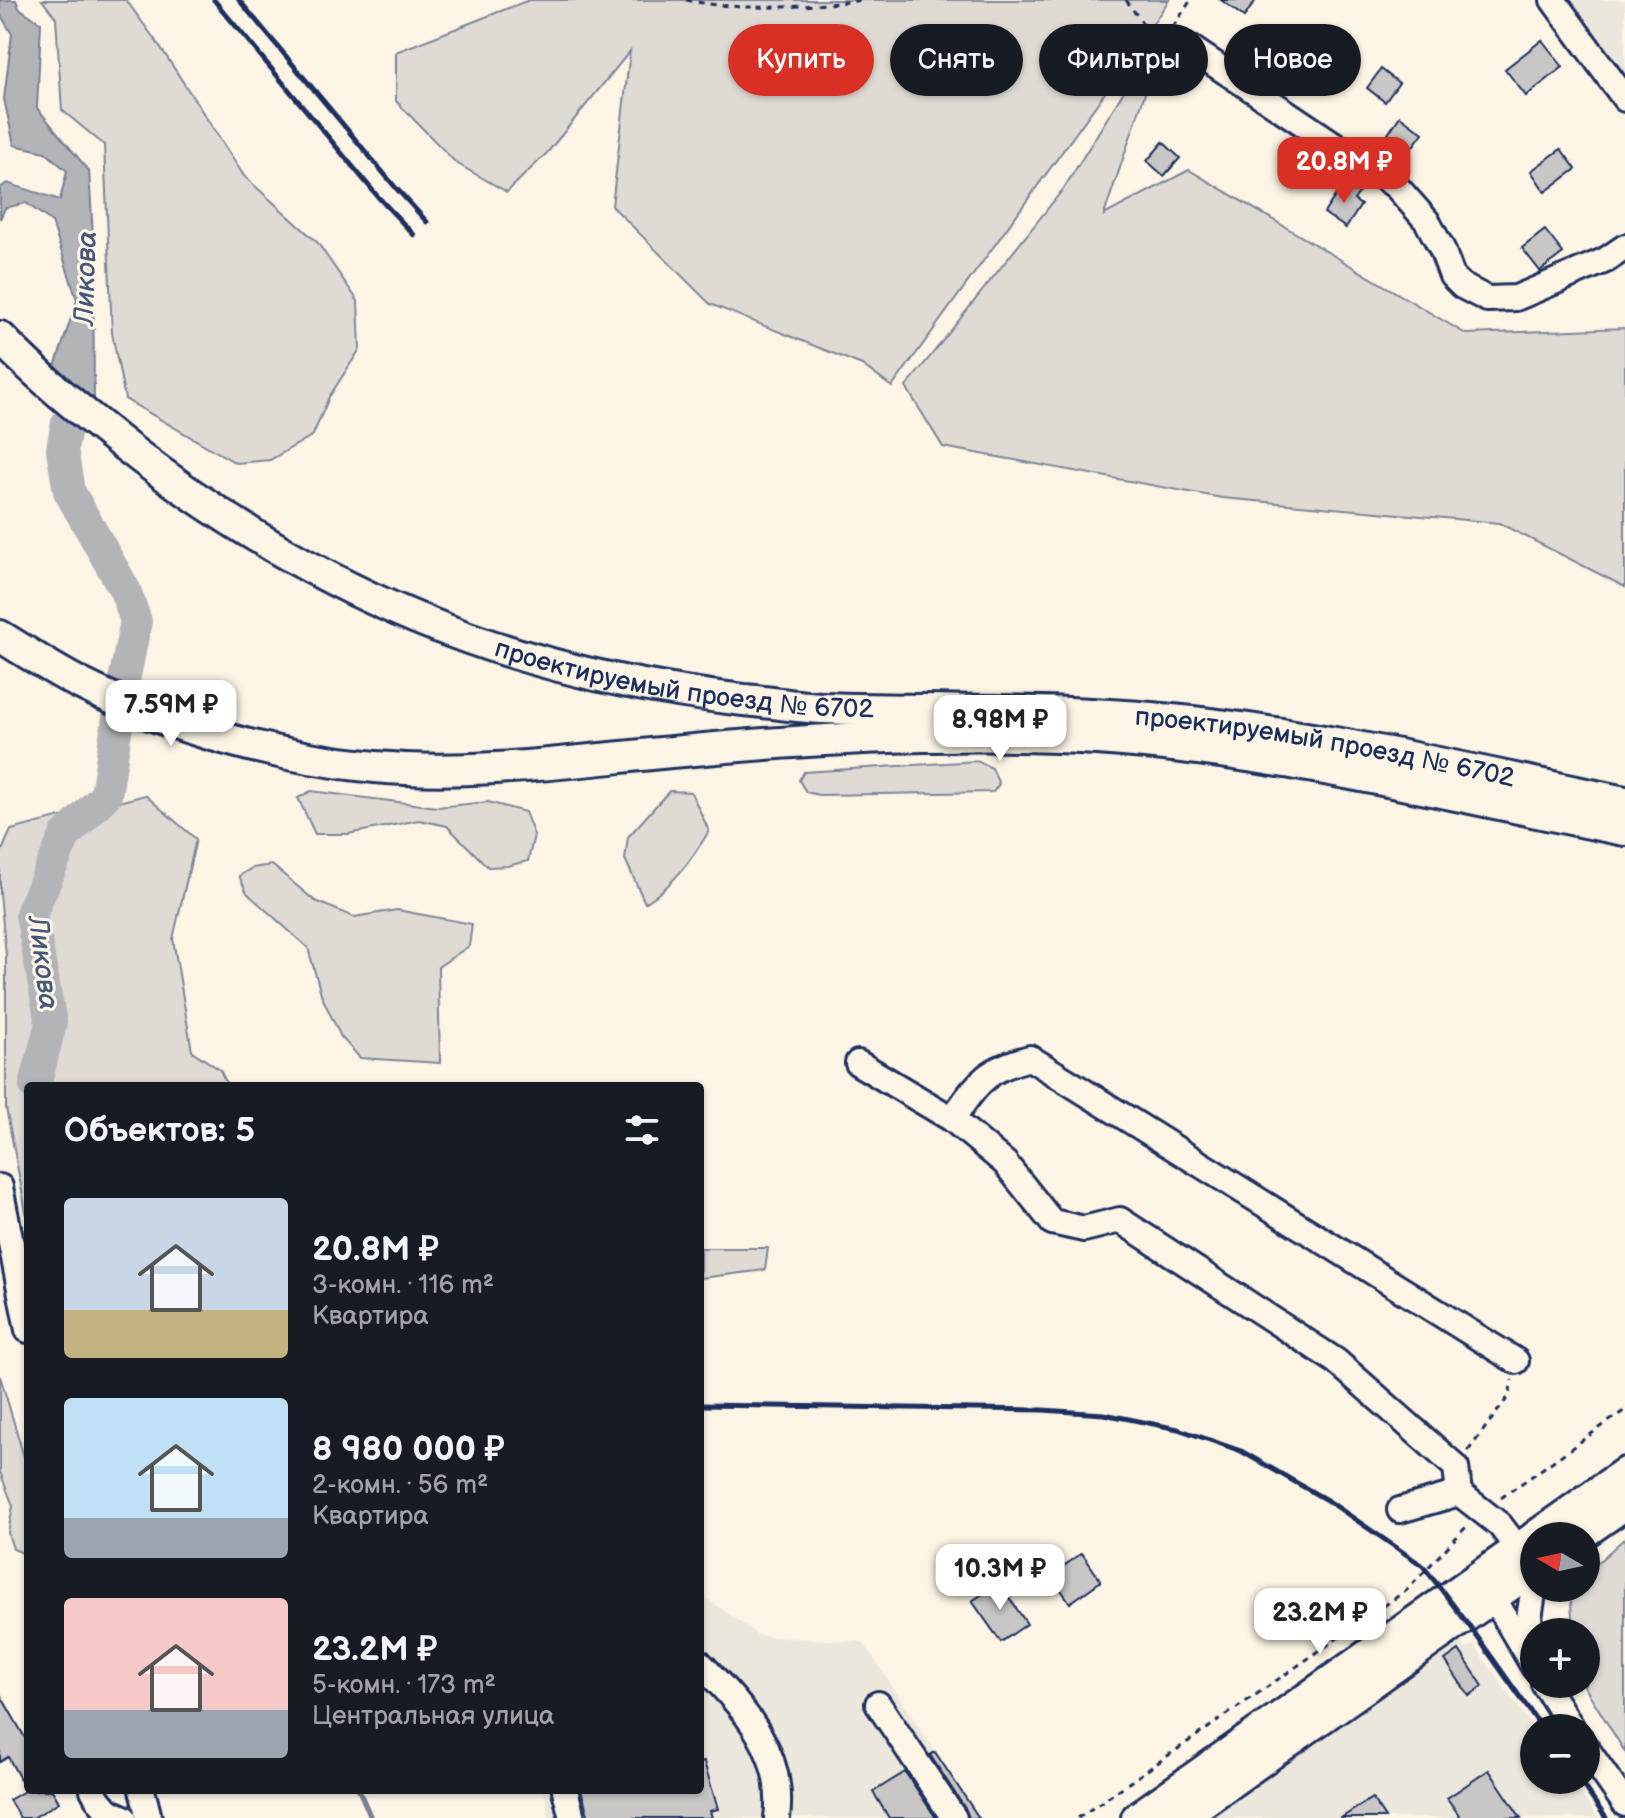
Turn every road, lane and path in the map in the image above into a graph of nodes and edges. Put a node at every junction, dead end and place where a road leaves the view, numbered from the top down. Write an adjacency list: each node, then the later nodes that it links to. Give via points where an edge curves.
1 (686, 0): 7 (path, via 721,7)
2 (797, 0): 7 (path)
3 (864, 0): 7 (path)
4 (1126, 0): 8 (path)
5 (1191, 0): 9 (path)
6 (1553, 0): 11 (street)
7 (794, 6)
8 (1143, 24)
9 (1175, 24)
10 (1208, 60): 12 (street, via 1396,186 1427,221 1452,276 1474,294 1516,298)
11 (1625, 99)
12 (1625, 247)
13 (0, 337): 15 (main road, проектируемый проезд № 6702, via 63,397 216,513 387,608 493,648 591,675 698,695 820,708 1083,713 1225,726)
14 (0, 636): 16 (main road, проектируемый проезд № 6702, via 82,684 142,709 271,749 375,767 498,768 915,734 1056,737 1274,760)
15 (1625, 802)
16 (1625, 830)
17 (858, 1063): 18 (street)
18 (952, 1119): 23 (street, via 982,1078 1030,1058); 25 (street, via 1005,1163 1052,1222 1084,1229 1120,1220 1336,1361)
19 (0, 1187): 21 (street)
20 (0, 1238): 21 (street)
21 (20, 1296): 22 (street)
22 (24, 1313)
23 (1516, 1361): 25 (path, via 1509,1396)
24 (1625, 1410): 30 (path)
25 (1456, 1467): 27 (street)
26 (1625, 1473): 31 (main road)
27 (1459, 1493): 29 (street); 30 (street)
28 (1625, 1504): 32 (main road)
29 (1400, 1510)
30 (1482, 1512): 33 (street); 49 (path, via 1407,1590)
31 (1564, 1522)
32 (1599, 1522)
33 (1520, 1540)
34 (1520, 1558): 35 (main road)
35 (1492, 1583): 36 (street); 50 (main road); 51 (main road)
36 (1520, 1639)
37 (704, 1667): 47 (street, via 743,1708 765,1745 780,1802)
38 (878, 1704): 48 (street)
39 (1600, 1768): 43 (street)
40 (95, 1794): 44 (street, via 110,1813)
41 (143, 1794): 45 (street)
42 (566, 1794): 46 (street)
43 (1625, 1804)
44 (124, 1818)
45 (149, 1818)
46 (572, 1818)
47 (777, 1818)
48 (954, 1818)
49 (1078, 1818)
50 (1137, 1818)
51 (1180, 1818)

